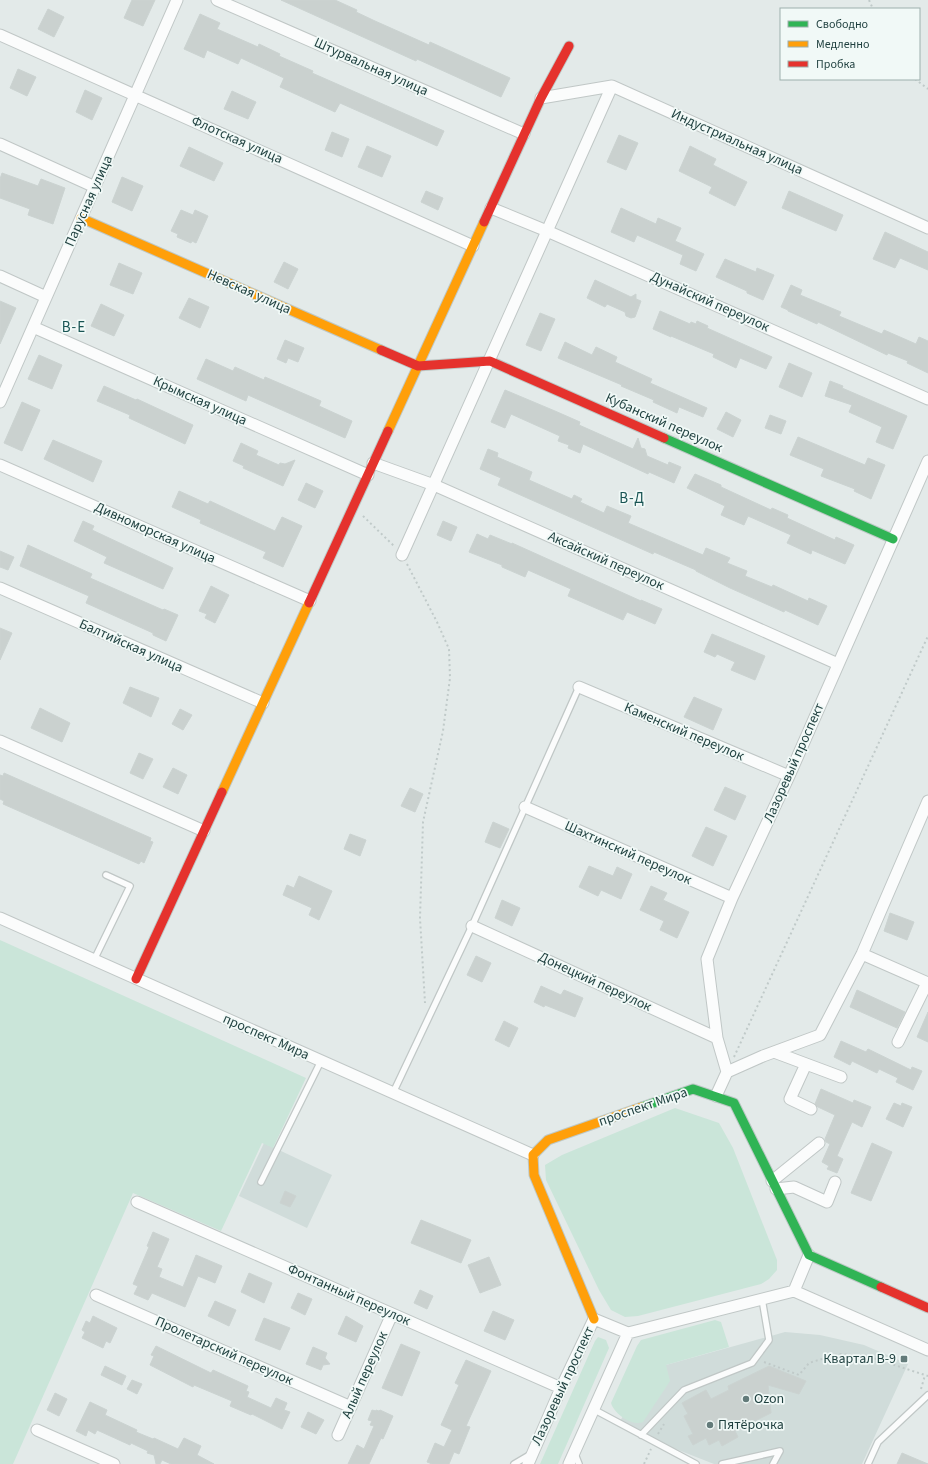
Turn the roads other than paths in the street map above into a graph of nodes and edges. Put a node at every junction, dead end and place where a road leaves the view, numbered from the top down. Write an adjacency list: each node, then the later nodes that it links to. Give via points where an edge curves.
1 (177, 0): 6 (street, Парусная улица)
2 (217, 0): 8 (street, Штурвальная улица)
3 (0, 35): 6 (street, Флотская улица)
4 (569, 46): 7 (street)
5 (612, 86): 7 (street); 13 (street, Индустриальная улица); 14 (street)
6 (135, 95): 10 (street, Парусная улица); 15 (street, Флотская улица)
7 (541, 98): 8 (street)
8 (524, 134): 11 (street)
9 (0, 144): 10 (street)
10 (95, 187): 12 (street, Парусная улица)
11 (491, 208): 14 (street, Дунайский переулок); 15 (street)
12 (81, 218): 17 (street, Парусная улица); 20 (street, Невская улица)
13 (928, 228)
14 (547, 231): 19 (street); 21 (street, Дунайский переулок)
15 (473, 246): 20 (street)
16 (0, 276): 17 (street)
17 (46, 297): 18 (street, Парусная улица)
18 (33, 327): 22 (street, Парусная улица); 26 (street, Крымская улица)
19 (490, 361): 20 (street, Кубанский переулок); 27 (street); 28 (street, Кубанский переулок)
20 (418, 366): 24 (street)
21 (928, 398)
22 (0, 402)
23 (928, 461): 28 (street, Лазоревый проспект)
24 (374, 463): 26 (street); 27 (street, Аксайский переулок)
25 (0, 465): 31 (street, Дивноморская улица)
26 (368, 475): 31 (street)
27 (434, 485): 29 (street); 32 (street, Аксайский переулок)
28 (893, 540): 32 (street, Лазоревый проспект)
29 (402, 555)
30 (0, 588): 34 (street, Балтийская улица)
31 (310, 601): 34 (street)
32 (838, 664): 36 (street, Лазоревый проспект)
33 (579, 688): 36 (street, Каменский переулок); 38 (lane)
34 (263, 703): 39 (street)
35 (0, 741): 39 (street)
36 (789, 776): 41 (street, Лазоревый проспект)
37 (928, 801): 44 (street)
38 (525, 807): 41 (street, Шахтинский переулок); 43 (lane)
39 (204, 831): 46 (street)
40 (106, 875): 45 (lane, via 130,886)
41 (732, 898): 48 (street, Лазоревый проспект, via 707,959)
42 (0, 918): 45 (street, проспект Мира)
43 (472, 926): 48 (street, Донецкий переулок); 55 (lane)
44 (862, 954): 47 (street); 50 (street, via 820,1035)
45 (94, 960): 46 (street, проспект Мира)
46 (136, 979): 51 (street, проспект Мира)
47 (927, 983): 49 (street)
48 (717, 1038): 53 (street, Лазоревый проспект)
49 (898, 1042)
50 (774, 1052): 52 (street); 53 (street)
51 (321, 1061): 55 (street, проспект Мира); 60 (lane)
52 (806, 1064): 54 (street); 57 (street, via 790,1099)
53 (727, 1072): 56 (street)
54 (841, 1078)
55 (393, 1093): 59 (street, проспект Мира)
56 (716, 1096): 59 (street, проспект Мира, via 693,1089 548,1140); 62 (street, проспект Мира, via 734,1103)
57 (811, 1109)
58 (819, 1143): 62 (street)
59 (533, 1155): 70 (street, via 534,1175)
60 (260, 1182)
61 (834, 1182): 62 (street, via 827,1202 794,1187)
62 (774, 1185): 64 (street, проспект Мира)
63 (137, 1202): 69 (street, Фонтанный переулок)
64 (808, 1255): 65 (street); 68 (street)
65 (794, 1291): 67 (street); 72 (street)
66 (96, 1295): 75 (street, Пролетарский переулок)
67 (762, 1299): 71 (street); 78 (lane, via 769,1340 752,1363 684,1390)
68 (928, 1308)
69 (392, 1314): 73 (street, Фонтанный переулок); 75 (street, Алый переулок)
70 (594, 1319): 71 (street, Лазоревый проспект); 73 (street, Лазоревый проспект)
71 (628, 1333): 76 (street)
72 (928, 1350)
73 (561, 1388): 81 (street, Лазоревый проспект)
74 (928, 1394): 91 (lane, via 878,1442)
75 (351, 1407): 79 (street, Алый переулок)
76 (593, 1409): 78 (lane); 80 (street)
77 (37, 1430): 83 (street)
78 (641, 1434): 88 (lane)
79 (338, 1435)
80 (574, 1452): 86 (street); 87 (lane)
81 (533, 1453): 84 (lane); 85 (street, Лазоревый проспект)
82 (740, 1462): 89 (lane); 90 (lane, via 780,1451)
83 (114, 1464)
84 (514, 1464)
85 (528, 1464)
86 (569, 1464)
87 (578, 1464)
88 (696, 1464)
89 (722, 1464)
90 (773, 1464)
91 (868, 1464)

